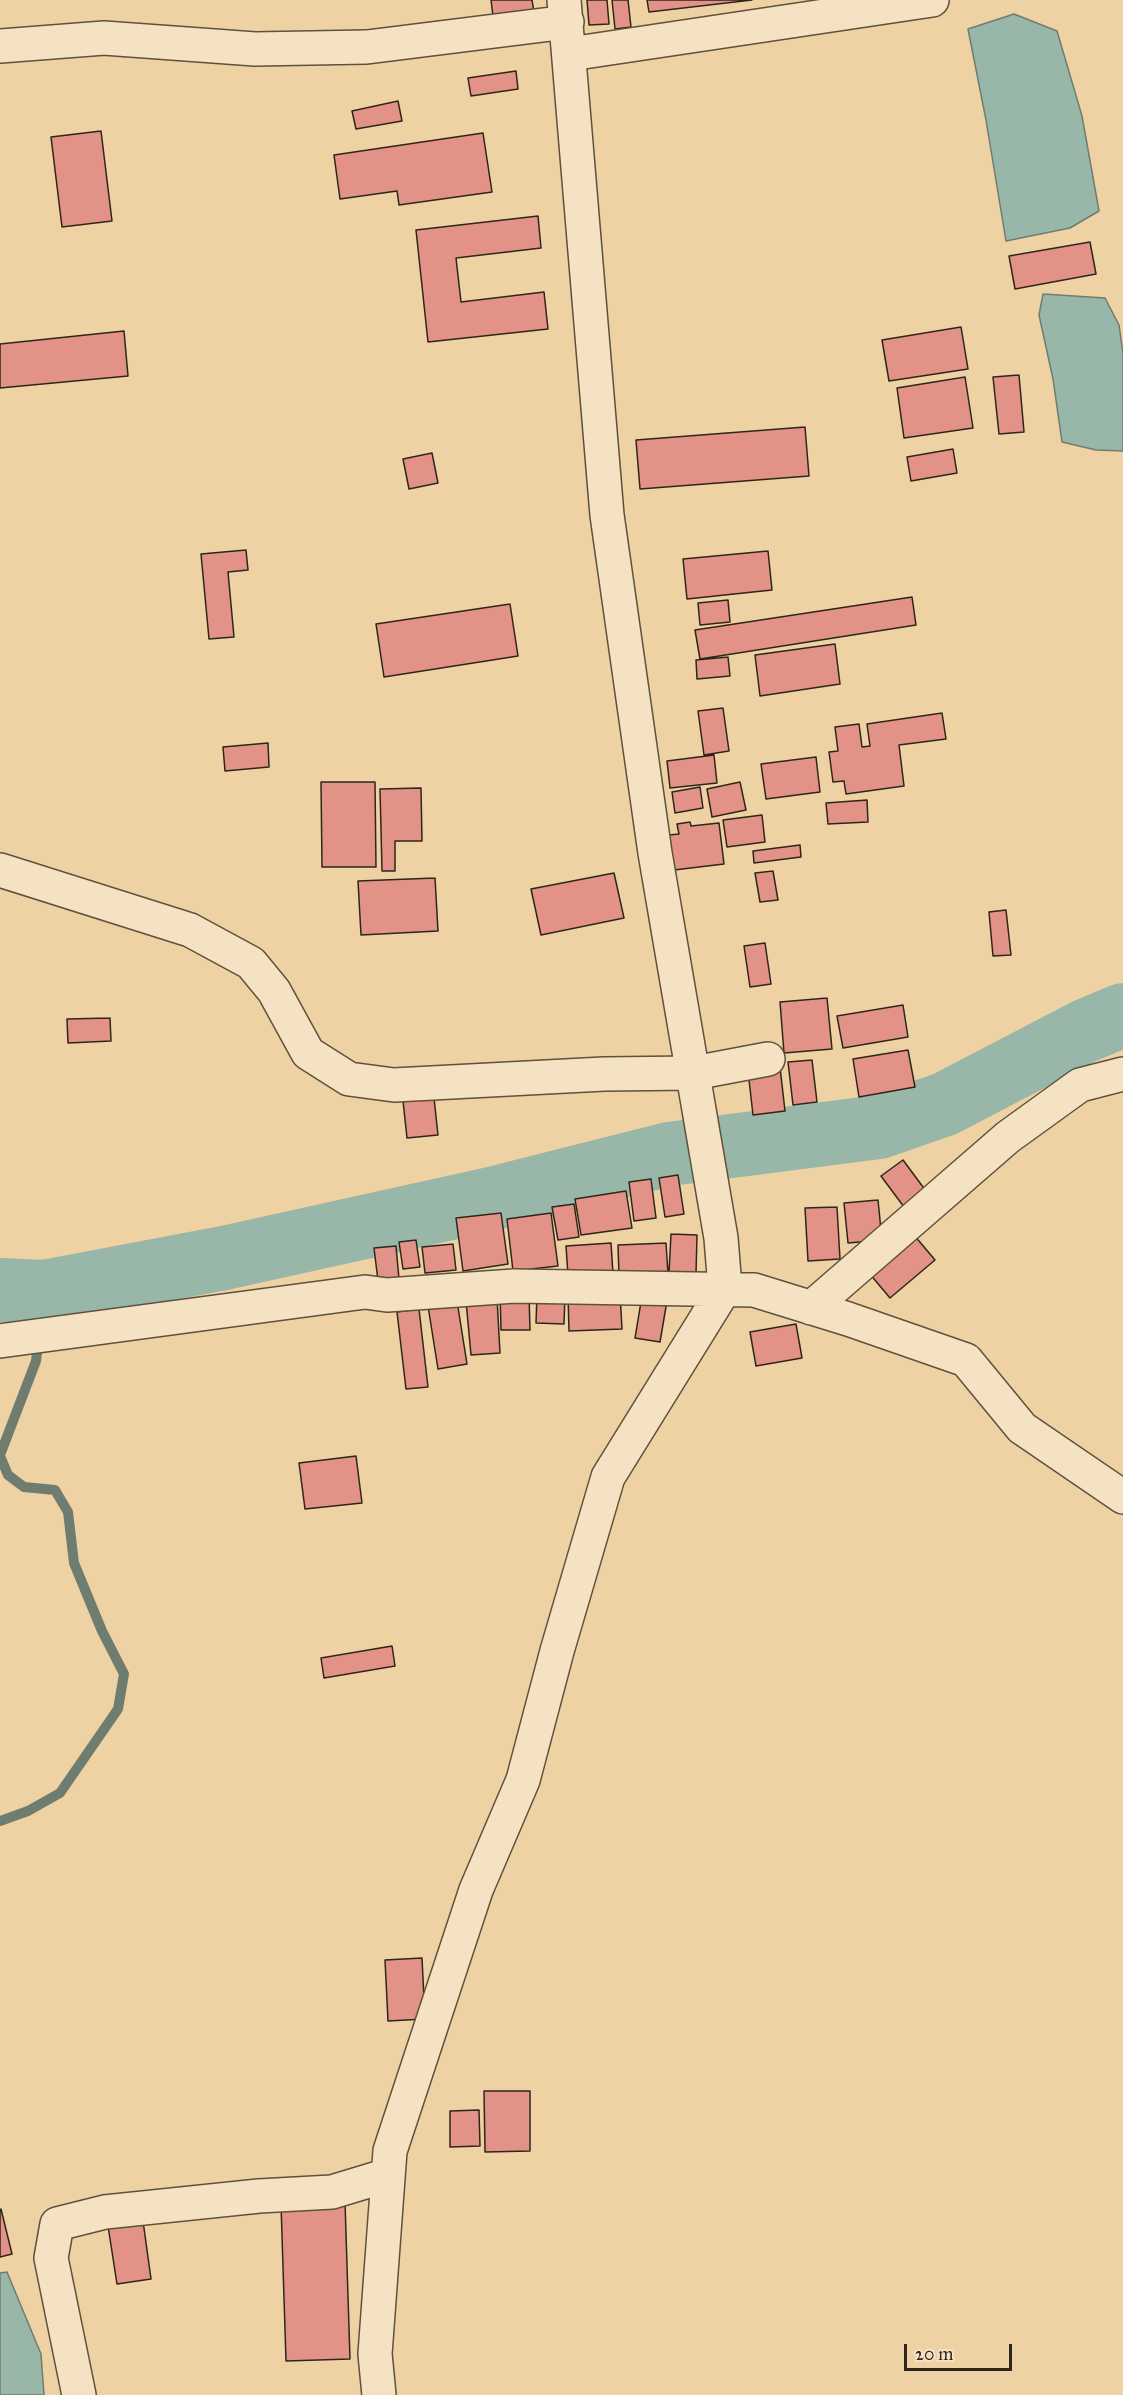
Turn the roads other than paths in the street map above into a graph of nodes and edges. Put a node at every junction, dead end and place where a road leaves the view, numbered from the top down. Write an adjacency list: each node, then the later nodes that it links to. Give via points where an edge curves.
1 (932, 0): 4 (street)
2 (565, 11): 3 (street, via 367,47 255,49 104,38); 4 (street)
3 (0, 46)
4 (570, 54): 7 (street, via 607,515 655,853)
5 (0, 870): 7 (street, via 190,930 251,963 274,991 308,1053 349,1079 394,1085)
6 (768, 1059): 7 (street)
7 (694, 1073): 9 (street, via 721,1238)
8 (1123, 1074): 10 (street, via 1080,1085 1008,1137)
9 (725, 1288): 10 (street, via 754,1290); 11 (street, via 514,1286 387,1295 365,1292); 13 (street, via 608,1477 524,1780 476,1890 390,2151)
10 (811, 1308): 12 (street, via 966,1360 1022,1428)
11 (0, 1341)
12 (1123, 1497)
13 (387, 2175): 14 (street, via 332,2192 105,2212 57,2224 51,2258); 15 (street, via 375,2354)
14 (79, 2395)
15 (379, 2395)

